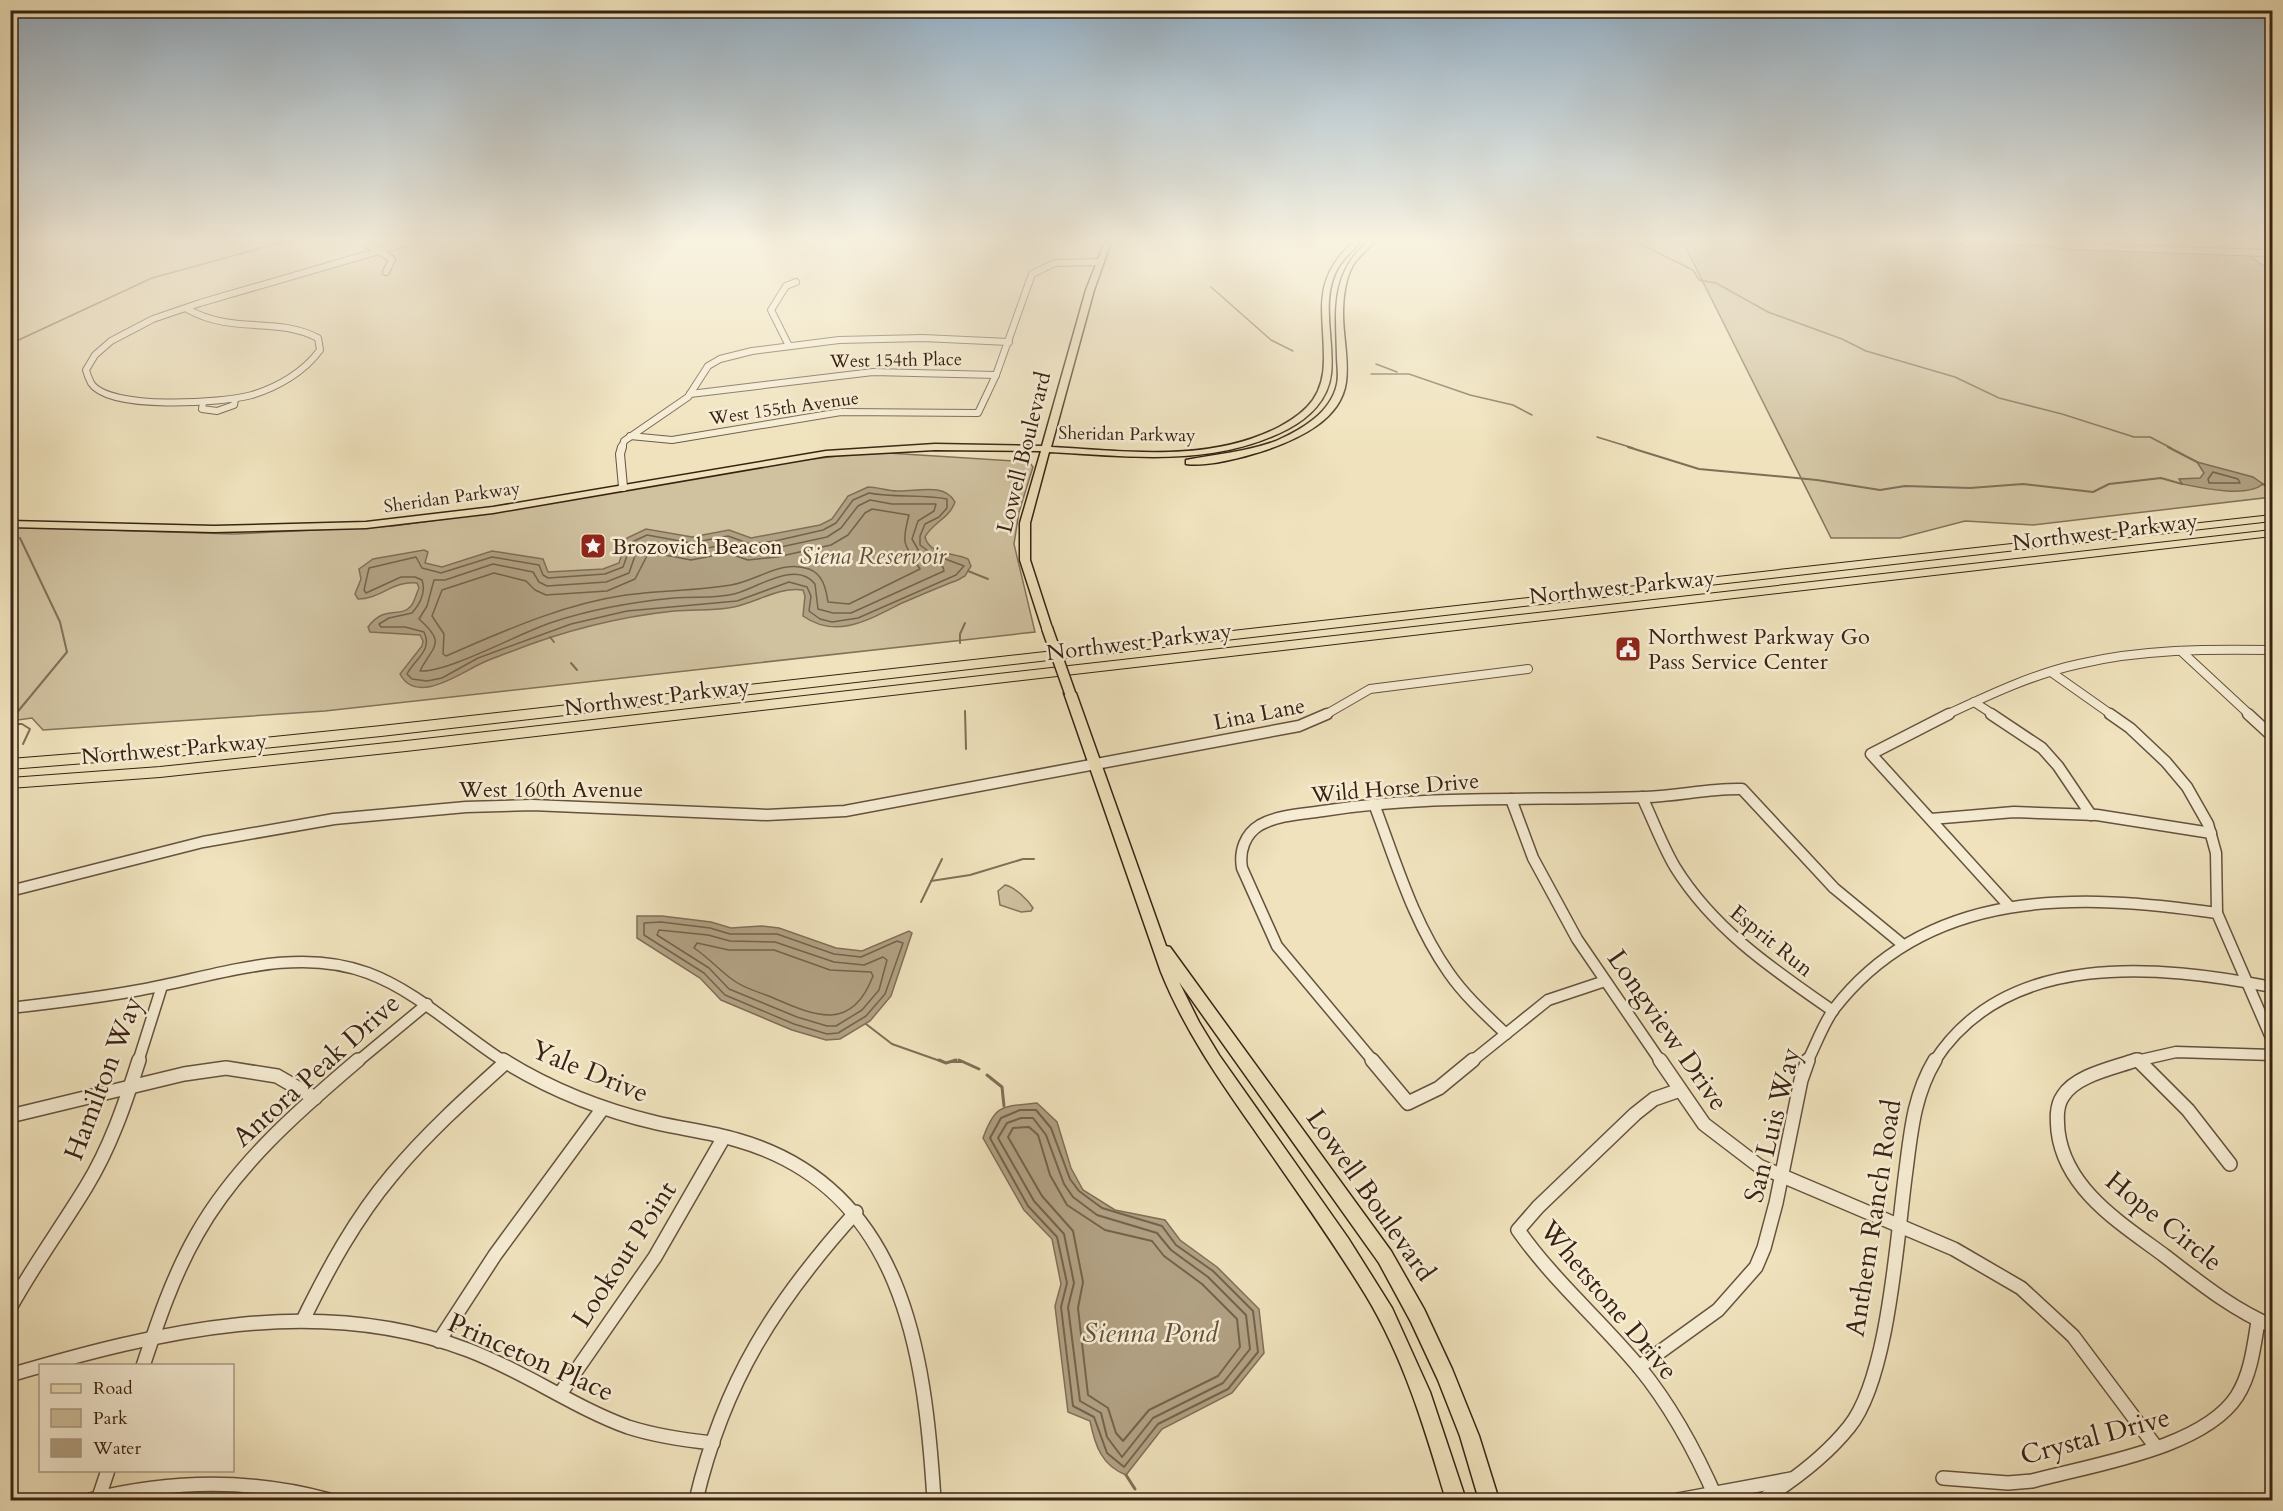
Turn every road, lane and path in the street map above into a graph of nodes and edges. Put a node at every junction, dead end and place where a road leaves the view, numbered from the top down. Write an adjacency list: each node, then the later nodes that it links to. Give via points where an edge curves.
1 (177, 313): 2 (street, via 144,323 114,339 92,358 86,375 94,388 114,396 203,403 202,409 217,411 234,405 235,399 270,388 294,374 318,354 321,345 318,338 298,330 216,323)
2 (193, 313)
3 (772, 313): 9 (street)
4 (1018, 313): 8 (street)
5 (1084, 313): 13 (main road, Lowell Boulevard)
6 (1327, 313): 13 (main road, Sheridan Parkway, via 1325,390 1312,409 1296,422 1248,443 1197,453)
7 (1341, 313): 13 (main road, Sheridan Parkway, via 1339,393 1329,409 1310,425 1262,448 1207,460 1162,462)
8 (1009, 342): 9 (street, via 884,338); 10 (street)
9 (789, 346): 11 (street, via 720,359 708,366)
10 (996, 375): 11 (street, West 154th Place, via 853,373); 12 (street, West 155th Avenue, via 978,413 841,412 672,440)
11 (690, 394): 12 (street)
12 (630, 436): 14 (street, via 620,448)
13 (1046, 453): 14 (main road, Sheridan Parkway, via 823,453); 24 (main road, Lowell Boulevard, bridge, via 1025,523 1023,547 1030,582)
14 (623, 487): 16 (main road, Sheridan Parkway, via 460,514 319,528 230,530)
15 (2272, 518): 25 (highway, Northwest Parkway, via 381,731)
16 (10, 524)
17 (2272, 533): 26 (highway, Northwest Parkway, via 406,746 172,771)
18 (2272, 650): 19 (street)
19 (2181, 651): 21 (street, via 2110,658); 23 (street)
20 (1528, 669): 24 (street, Lina Lane, via 1370,689 1312,723)
21 (2051, 672): 22 (street); 32 (street, via 2130,728 2166,762 2187,787)
22 (1974, 702): 30 (street, via 2042,748); 31 (street, via 1871,754)
23 (2272, 736)
24 (1095, 763): 33 (street, West 160th Avenue, via 801,816 542,805 369,815 183,846); 37 (main road, Lowell Boulevard)
25 (10, 764)
26 (10, 783)
27 (1642, 797): 28 (street, Wild Horse Drive); 36 (street, Wild Horse Drive, via 1742,789 1834,888); 44 (street, Esprit Run, via 1674,866 1710,914 1742,946)
28 (1511, 798): 29 (street, Wild Horse Drive); 38 (street, Longview Drive, via 1533,858)
29 (1374, 804): 45 (street, via 1429,940 1450,974); 45 (street, Wild Horse Drive, via 1274,820 1257,828 1242,845 1242,868 1277,946 1408,1103 1439,1088)
30 (2091, 815): 31 (street, via 2014,812); 32 (street)
31 (1930, 819): 34 (street)
32 (2211, 833): 35 (street, via 2216,853)
33 (10, 891)
34 (2009, 906): 35 (street, San Luis Way, via 2102,899); 36 (street, San Luis Way, via 1955,920)
35 (2217, 912): 39 (street)
36 (1902, 944): 44 (street, San Luis Way, via 1863,973)
37 (1160, 946): 82 (main road, Lowell Boulevard, via 1171,981 1198,1036 1384,1311 1420,1387); 83 (main road, Lowell Boulevard, via 1385,1257 1412,1301 1450,1381)
38 (1605, 981): 45 (street, Wild Horse Drive, via 1548,1000); 51 (street, Longview Drive)
39 (2246, 981): 41 (street, Anthem Ranch Road); 46 (street); 59 (street, Anthem Ranch Road, via 2183,972 2108,970 2047,981 2007,997 1973,1017 1940,1052 1915,1103)
40 (162, 986): 42 (street, Yale Drive, via 258,965 323,963 374,975); 43 (street, Yale Drive); 50 (street, Hamilton Way)
41 (2272, 987)
42 (427, 1004): 49 (street, Yale Drive); 52 (street, Antora Peak Drive)
43 (10, 1008)
44 (1833, 1011): 57 (street, San Luis Way, via 1803,1070)
45 (1506, 1034)
46 (2272, 1040)
47 (2272, 1055): 48 (street, Hope Circle, via 2178,1052)
48 (2138, 1060): 56 (street, via 2188,1110); 62 (street, Hope Circle, via 2078,1082 2061,1097 2057,1135 2063,1153 2086,1191 2108,1214)
49 (506, 1062): 53 (street, Yale Drive); 61 (street, via 446,1117 387,1181 343,1244)
50 (130, 1087): 52 (street, via 206,1070 245,1069 277,1076); 54 (street); 60 (street, Hamilton Way, via 104,1154)
51 (1680, 1090): 57 (street, Longview Drive, via 1704,1124 1746,1158); 69 (street, Whetstone Drive, via 1654,1099 1635,1114 1518,1230 1534,1255)
52 (315, 1098): 64 (street, Antora Peak Drive, via 264,1148 208,1216 178,1271)
53 (603, 1108): 55 (street, Yale Drive); 65 (street, via 495,1255)
54 (10, 1116)
55 (724, 1137): 58 (street, Yale Drive, via 776,1154 821,1179); 71 (street, Lookout Point, via 655,1257)
56 (2230, 1164)
57 (1782, 1177): 59 (street, Longview Drive); 69 (street, San Luis Way, via 1758,1265 1741,1290)
58 (856, 1212): 72 (street, via 818,1253 748,1358 722,1409); 81 (street, Yale Drive, via 888,1262 902,1295 916,1349 932,1444)
59 (1898, 1226): 73 (street, Longview Drive, via 1962,1253 2027,1293 2073,1336); 75 (street, Anthem Ranch Road, via 1886,1320 1869,1390 1850,1426)
60 (10, 1308)
61 (303, 1320): 64 (street, Princeton Place, via 214,1324); 65 (street, Princeton Place, via 390,1328)
62 (2258, 1321): 63 (street, Hope Circle); 73 (street, Crystal Drive, via 2252,1363 2232,1405 2194,1433)
63 (2272, 1326)
64 (153, 1335): 66 (street, Princeton Place); 67 (street, Antora Peak Drive)
65 (440, 1341): 71 (street, Princeton Place, via 468,1349)
66 (49, 1364)
67 (143, 1364)
68 (39, 1367): 70 (street, Princeton Place)
69 (1639, 1367): 77 (street, Whetstone Drive, via 1683,1429)
70 (10, 1375)
71 (560, 1394): 72 (street, Princeton Place, via 630,1428 671,1439)
72 (713, 1443): 80 (street)
73 (2156, 1447): 76 (street, Crystal Drive, via 2032,1481)
74 (107, 1472): 78 (street)
75 (1799, 1477): 77 (street); 85 (street, Anthem Ranch Road)
76 (1943, 1478)
77 (1716, 1498): 84 (street)
78 (96, 1500): 79 (street, via 157,1488 226,1484 268,1486)
79 (328, 1500)
80 (696, 1500)
81 (934, 1500)
82 (1456, 1500)
83 (1489, 1500)
84 (1678, 1500)
85 (1762, 1500)

